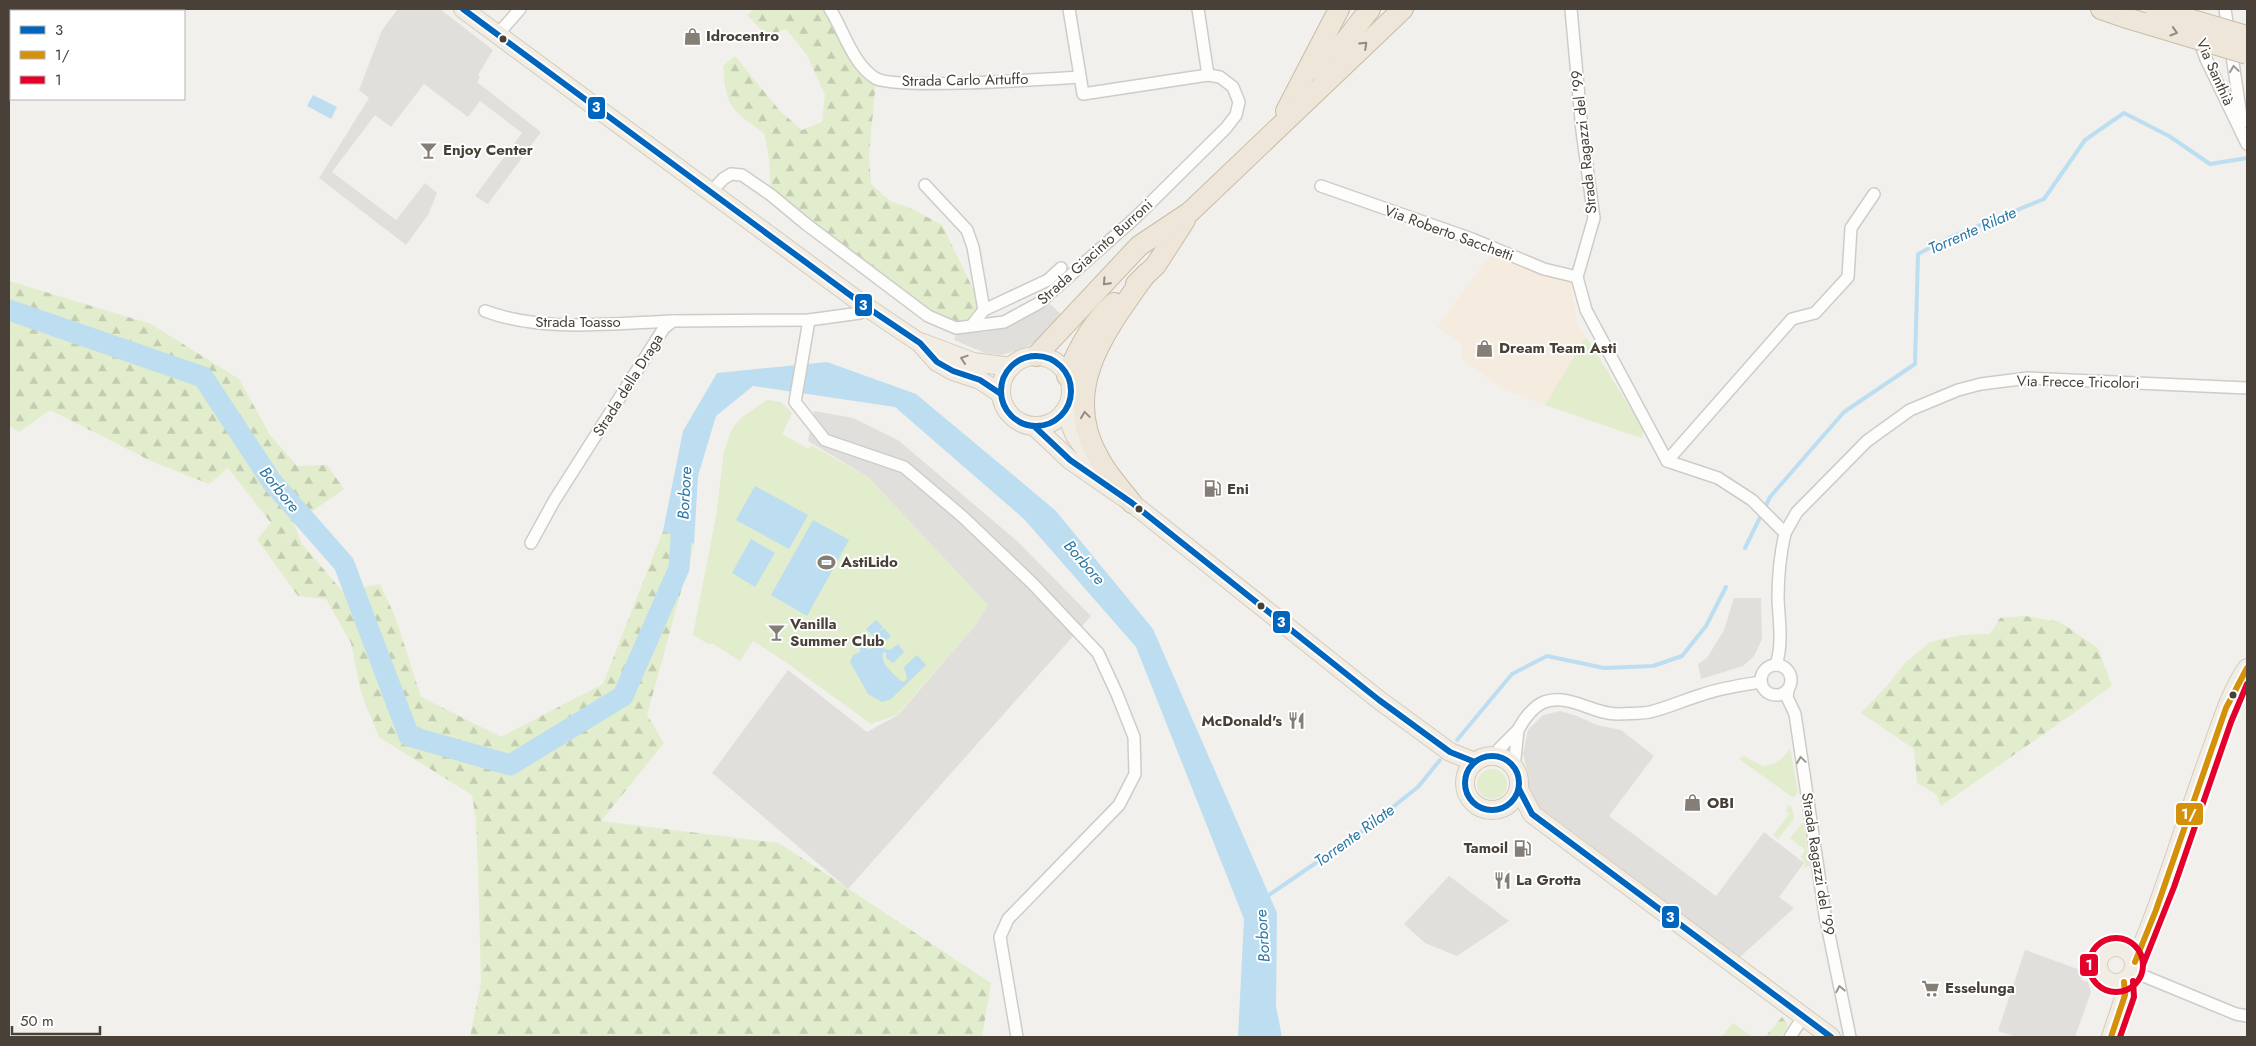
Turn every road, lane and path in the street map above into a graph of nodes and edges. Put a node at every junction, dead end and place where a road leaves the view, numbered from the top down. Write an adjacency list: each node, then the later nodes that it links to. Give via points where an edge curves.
1 (463, 9): 14 (main road)
2 (520, 9): 14 (street)
3 (830, 9): 18 (street, Strada Carlo Artuffo, via 861,66 876,80 914,84)
4 (1069, 9): 18 (street)
5 (1198, 9): 17 (street)
6 (1339, 9): 19 (highway)
7 (1370, 9): 19 (highway)
8 (1403, 9): 19 (highway, one-way to 8)
9 (1571, 9): 28 (street, Strada Ragazzi del '99, via 1594,218)
10 (2101, 9): 16 (highway, one-way to 16, bridge)
11 (2155, 9): 15 (highway, bridge)
12 (2188, 9): 20 (street, Via Santhià, via 2206,59)
13 (2225, 9): 20 (street, Via Santhià, one-way to 13)
14 (498, 34): 23 (main road)
15 (2247, 36)
16 (2247, 54)
17 (1208, 75): 18 (street, via 1083,94); 34 (street, Strada Giacinto Burroni, via 1220,76 1233,87 1239,102 1236,114 1226,128 1135,218 1039,303 1004,322)
18 (1080, 77)
19 (1278, 126): 25 (highway)
20 (2246, 139)
21 (925, 185): 30 (street, via 967,230)
22 (1321, 186): 28 (street, Via Roberto Sacchetti, via 1472,239 1544,269)
23 (711, 192): 29 (main road); 34 (street, Strada Giacinto Burroni, via 731,174 742,175 928,316 956,328)
24 (1874, 194): 43 (street, via 1851,228 1848,277 1815,313 1792,319)
25 (1190, 212): 27 (highway, via 1156,265); 36 (highway, one-way to 36, via 1140,246)
26 (1061, 268): 30 (street, via 1048,280)
27 (1146, 274): 38 (highway, via 1108,308 1090,330); 44 (highway, one-way to 27, via 1099,460 1087,429 1083,405 1086,376 1099,346)
28 (1577, 277): 43 (street, via 1586,310)
29 (865, 306): 32 (street, Strada della Draga, via 860,313); 35 (main road)
30 (984, 310): 34 (street)
31 (485, 311): 33 (street, Strada Toasso, via 508,320 548,324)
32 (809, 320): 33 (street, Strada della Draga); 65 (street, via 795,402 826,440 904,467 963,517 1033,584 1098,653 1134,737 1135,774 1119,805 1008,919 1000,937)
33 (673, 321): 46 (street, Strada della Draga, via 664,328)
34 (972, 325)
35 (920, 343): 37 (main road, one-way to 35, via 974,362); 40 (main road, via 937,362 980,380)
36 (1036, 356): 37 (main road, via 1020,360); 38 (main road, via 1054,362)
37 (1011, 367): 40 (main road, via 1001,384)
38 (1067, 376): 41 (main road, via 1071,394)
39 (2247, 388): 45 (street, Via Frecce Tricolori, via 2028,378 1958,390 1910,410 1867,441 1797,512)
40 (1001, 394): 42 (main road, via 1003,404 1016,420)
41 (1065, 411): 42 (main road, via 1057,420); 44 (main road, via 1075,436 1094,463)
42 (1035, 427): 44 (main road, via 1070,460)
43 (1667, 461): 45 (street, via 1718,478 1752,500)
44 (1132, 503): 52 (main road)
45 (1785, 533): 47 (street, via 1778,598 1780,647)
46 (531, 543)
47 (1776, 665): 49 (street, via 1766,668); 50 (street, via 1789,672 1792,681)
48 (2247, 668): 60 (main road, via 2195,793)
49 (1761, 682): 50 (street, via 1770,694 1779,696); 51 (street, via 1702,694 1649,712 1611,714 1556,700 1535,708)
50 (1788, 690): 68 (street, Strada Ragazzi del '99, one-way to 50, via 1825,915 1795,714 1787,697)
51 (1518, 730): 53 (street, via 1499,749); 55 (street)
52 (1450, 752): 54 (main road); 56 (main road)
53 (1497, 756): 54 (main road); 55 (main road)
54 (1475, 762): 56 (main road)
55 (1514, 767): 57 (main road)
56 (1466, 778): 58 (main road, via 1468,793 1478,806 1494,810)
57 (1519, 789): 58 (main road); 59 (main road)
58 (1505, 807): 59 (main road)
59 (1532, 814): 64 (main road)
60 (2152, 925): 61 (main road); 62 (main road)
61 (2118, 946): 62 (main road, via 2129,951); 62 (main road, via 2102,953 2098,964 2101,976)
62 (2126, 974): 63 (street); 69 (main road, via 2115,996 2117,1020)
63 (2247, 1016)
64 (1803, 1017): 66 (street); 67 (main road)
65 (1017, 1037)
66 (1790, 1037)
67 (1831, 1037)
68 (1850, 1037)
69 (2111, 1037)

